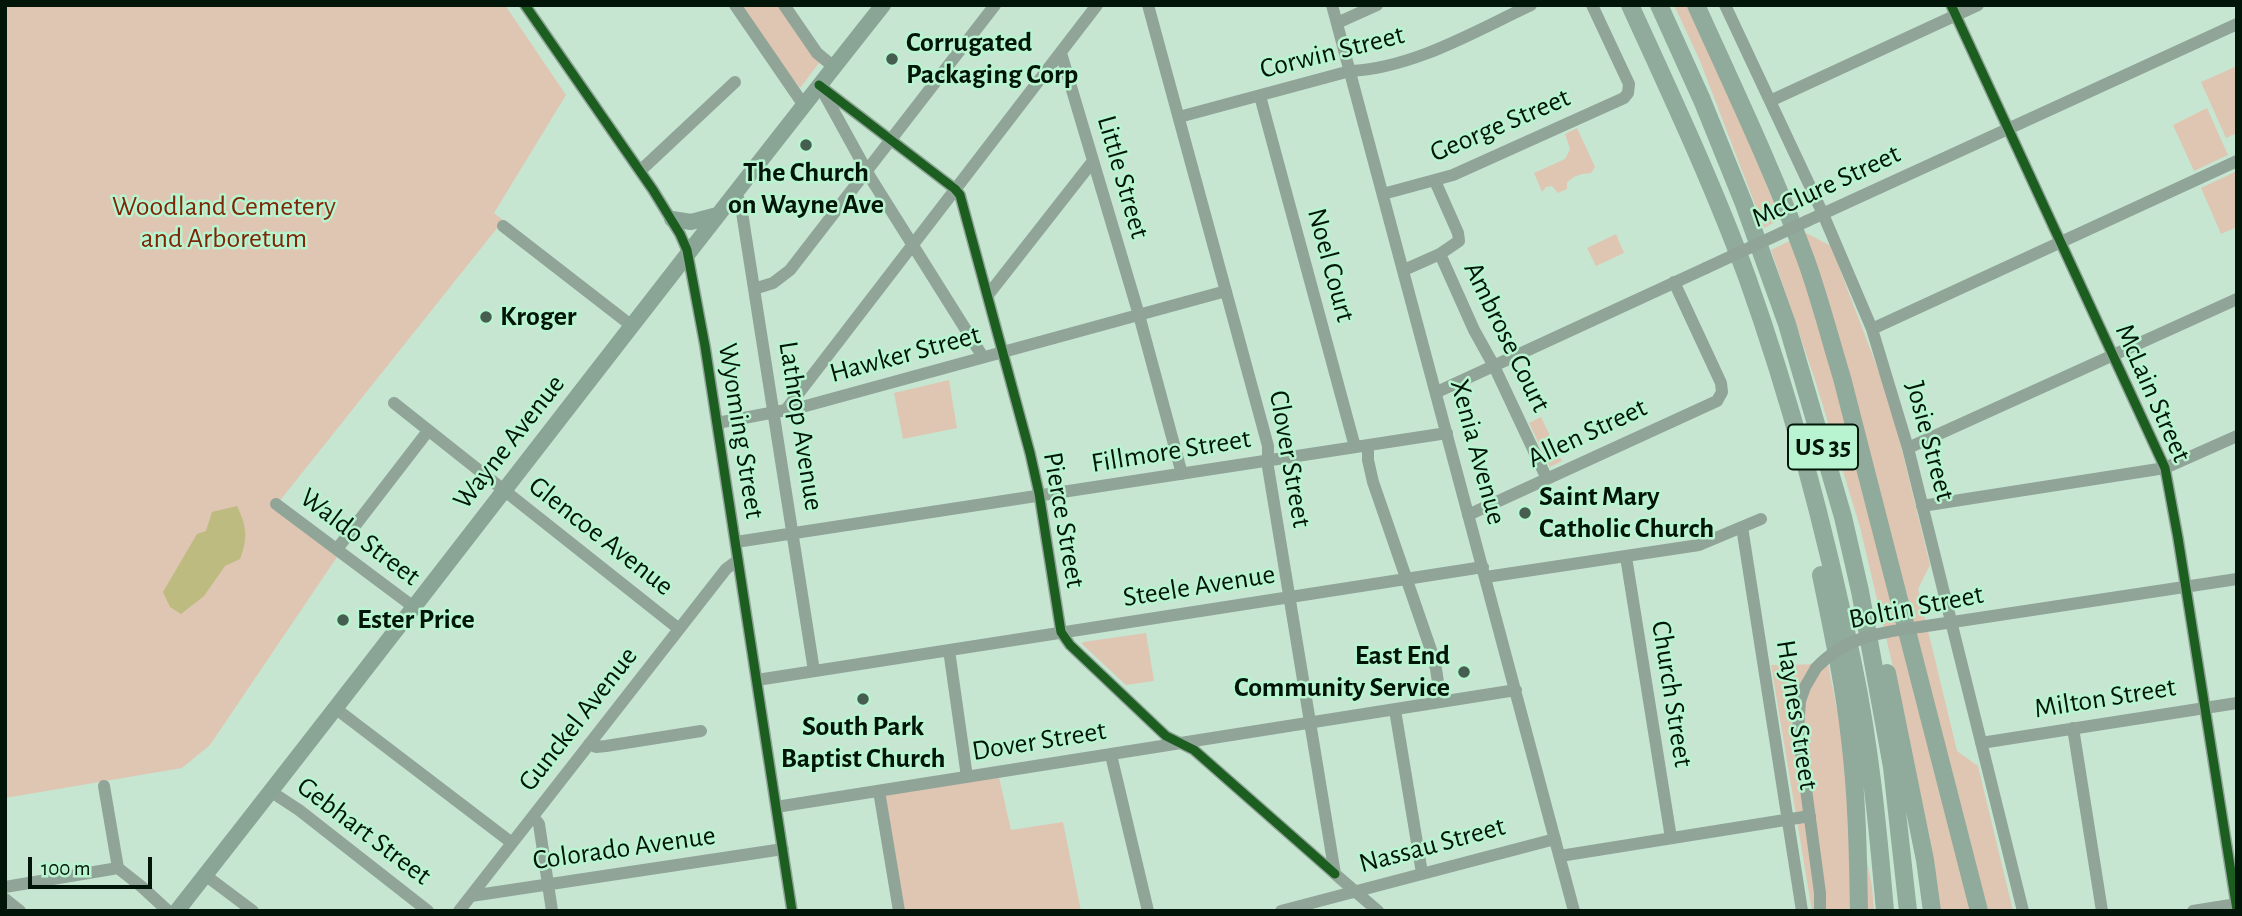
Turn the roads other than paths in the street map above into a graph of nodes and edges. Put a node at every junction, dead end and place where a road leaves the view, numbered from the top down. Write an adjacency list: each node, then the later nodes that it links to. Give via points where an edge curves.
1 (525, 5): 33 (street, Wyoming Street)
2 (736, 5): 27 (street)
3 (784, 5): 21 (street, via 817,53)
4 (883, 5): 21 (main road, Wayne Avenue)
5 (995, 5): 30 (street)
6 (1097, 5): 20 (street)
7 (1148, 5): 28 (street, Clover Street)
8 (1332, 5): 18 (street, Xenia Avenue)
9 (1377, 5): 18 (street)
10 (1531, 5): 22 (street, Corwin Street, via 1417,57)
11 (1592, 5): 35 (street, George Street, via 1629,84 1624,97)
12 (1630, 5): 48 (highway, US 35)
13 (1659, 5): 79 (highway, US 35, via 1749,216 1787,324)
14 (1696, 5): 154 (highway, via 1766,159 1824,316)
15 (1725, 5): 26 (street, Josie Street)
16 (1978, 5): 17 (street)
17 (1953, 10): 26 (street); 29 (street, McLain Street)
18 (1337, 23): 22 (street, Xenia Avenue)
19 (2237, 24): 29 (street, McClure Street)
20 (1061, 53): 31 (street, Little Street); 36 (street)
21 (834, 66): 24 (main road, Wayne Avenue)
22 (1350, 71): 25 (street, Corwin Street); 37 (street, Xenia Avenue)
23 (735, 82): 33 (street)
24 (819, 85): 27 (main road, Wayne Avenue); 30 (street); 34 (street)
25 (1260, 96): 28 (street, Corwin Street); 68 (street, Noel Court)
26 (1770, 101): 39 (street, Josie Street)
27 (803, 104): 38 (main road, Wayne Avenue)
28 (1179, 117): 51 (street, Clover Street)
29 (2008, 130): 39 (street, McClure Street); 43 (street, McLain Street)
30 (891, 139): 34 (street); 36 (street)
31 (1093, 161): 52 (street); 54 (street, Little Street)
32 (2237, 161): 43 (street)
33 (640, 171): 41 (street, Wyoming Street)
34 (867, 172): 44 (street); 50 (street, via 790,270 773,284)
35 (1436, 181): 37 (street, George Street); 46 (street, via 1459,236 1457,244)
36 (956, 189): 44 (street); 52 (street, Pierce Street)
37 (1383, 194): 47 (street, Xenia Avenue)
38 (733, 195): 40 (main road, Wayne Avenue); 50 (street, Lathrop Avenue, via 741,206)
39 (1823, 214): 49 (street, McClure Street, bridge); 56 (street, Josie Street)
40 (717, 215): 41 (main road, via 691,222); 45 (main road, Wayne Avenue)
41 (672, 219): 45 (street, Wyoming Street)
42 (503, 226): 55 (street)
43 (2060, 243): 56 (street); 58 (street, McLain Street)
44 (913, 244): 59 (street); 63 (street)
45 (688, 254): 55 (main road, Wayne Avenue); 64 (street, Wyoming Street)
46 (1440, 254): 47 (street); 60 (street, Ambrose Court)
47 (1404, 270): 61 (street, Xenia Avenue)
48 (1746, 276): 150 (highway, via 1816,551 1841,677 1856,798); 151 (highway, US 35, via 1797,433 1854,666 1871,771)
49 (1674, 282): 60 (street, McClure Street); 73 (street, Allen Street, via 1721,383 1717,401)
50 (754, 289): 63 (street, Lathrop Avenue)
51 (1226, 291): 54 (street, Hawker Street); 70 (street, Clover Street)
52 (988, 295): 57 (street, Pierce Street)
53 (2237, 299): 58 (street)
54 (1139, 315): 57 (street, Hawker Street); 72 (street, Little Street)
55 (632, 326): 74 (main road, Wayne Avenue)
56 (1872, 329): 69 (street, Josie Street)
57 (1002, 352): 59 (street, Hawker Street); 75 (street, Pierce Street)
58 (2112, 356): 69 (street); 71 (street, McLain Street)
59 (983, 358): 63 (street, Hawker Street)
60 (1494, 366): 61 (street, McClure Street); 73 (street, Ambrose Court)
61 (1437, 392): 66 (street, Xenia Avenue)
62 (394, 403): 65 (street, Glencoe Avenue)
63 (779, 413): 64 (street, Hawker Street); 82 (street, Lathrop Avenue)
64 (717, 423): 83 (street, Wyoming Street)
65 (428, 430): 74 (street, Glencoe Avenue); 84 (street)
66 (1447, 433): 68 (street, Fillmore Street); 78 (street, Xenia Avenue)
67 (2237, 436): 71 (street)
68 (1362, 446): 70 (street, Fillmore Street); 88 (street, Noel Court)
69 (1908, 448): 77 (street, Josie Street)
70 (1270, 461): 72 (street, Fillmore Street); 91 (street, Clover Street)
71 (2165, 468): 77 (street); 90 (street, McLain Street)
72 (1182, 474): 75 (street, Fillmore Street)
73 (1547, 479): 78 (street, Allen Street)
74 (505, 491): 92 (main road, Wayne Avenue); 94 (street, Glencoe Avenue)
75 (1039, 496): 82 (street, Fillmore Street); 95 (street, Pierce Street)
76 (276, 504): 84 (street, Waldo Street)
77 (1922, 506): 93 (street, Josie Street)
78 (1468, 515): 87 (street, Xenia Avenue)
79 (1843, 517): 152 (highway, US 35, via 1892,767); 153 (highway, via 1884,657)
80 (1761, 519): 81 (street, Steele Avenue)
81 (1742, 527): 85 (street, Steele Avenue, via 1699,545); 119 (street, Haynes Street)
82 (793, 534): 83 (street, Fillmore Street); 97 (street, Lathrop Avenue)
83 (736, 542): 86 (street, Wyoming Street)
84 (337, 549): 92 (street, Waldo Street)
85 (1626, 557): 87 (street, Steele Avenue); 120 (street, Church Street)
86 (738, 560): 94 (street, Gunckel Avenue); 98 (street, Wyoming Street)
87 (1485, 572): 88 (street, Steele Avenue); 99 (street, Xenia Avenue)
88 (1407, 579): 91 (street, Steele Avenue); 100 (street, Noel Court, via 1436,669)
89 (2237, 579): 90 (street, Boltin Street)
90 (2185, 587): 93 (street, Boltin Street); 103 (street, McLain Street)
91 (1289, 597): 95 (street, Steele Avenue); 105 (street, Clover Street)
92 (415, 608): 102 (main road, Wayne Avenue)
93 (1951, 622): 108 (street, Josie Street); 118 (street, Boltin Street, bridge, via 1858,638 1816,668 1798,714)
94 (679, 629): 109 (street, Gunckel Avenue)
95 (1061, 632): 96 (street, Steele Avenue); 110 (street, Pierce Street, via 1166,736)
96 (949, 650): 97 (street, Steele Avenue); 112 (street)
97 (814, 671): 98 (street, Steele Avenue)
98 (757, 680): 116 (street, Wyoming Street)
99 (1516, 690): 100 (street, Dover Street); 121 (street, Xenia Avenue)
100 (1441, 702): 104 (street, Dover Street)
101 (2237, 703): 103 (street, Milton Street)
102 (335, 708): 114 (main road, Wayne Avenue); 122 (street)
103 (2205, 708): 106 (street, Milton Street); 134 (street, McLain Street)
104 (1395, 710): 105 (street, Dover Street); 126 (street)
105 (1310, 724): 110 (street, Dover Street); 127 (street, Clover Street)
106 (2073, 728): 108 (street, Milton Street); 156 (street)
107 (701, 732): 109 (street, via 606,746)
108 (1981, 743): 155 (street, Josie Street)
109 (589, 744): 117 (street, Gunckel Avenue)
110 (1180, 744): 111 (street, Dover Street); 127 (street, Pierce Street, via 1194,750)
111 (1111, 755): 112 (street, Dover Street); 145 (street)
112 (967, 777): 115 (street, Dover Street)
113 (104, 786): 125 (street)
114 (270, 791): 128 (main road, Wayne Avenue); 140 (street, Gebhart Street)
115 (879, 791): 116 (street, Dover Street); 144 (street)
116 (776, 807): 123 (street, Wyoming Street)
117 (533, 816): 122 (street, Gunckel Avenue); 129 (street, via 540,824)
118 (1810, 816): 119 (street); 149 (street, Boltin Street)
119 (1789, 820): 120 (street); 148 (street, Haynes Street)
120 (1671, 838): 124 (street)
121 (1555, 839): 124 (street, Xenia Avenue); 126 (street, Nassau Street)
122 (512, 843): 132 (street, Gunckel Avenue)
123 (783, 849): 129 (street, Colorado Avenue); 143 (street, Wyoming Street)
124 (1560, 856): 147 (street, Xenia Avenue)
125 (118, 868): 130 (street); 137 (street)
126 (1422, 873): 131 (street, Nassau Street)
127 (1335, 874): 131 (street)
128 (205, 875): 138 (main road, Wayne Avenue); 139 (street)
129 (549, 884): 132 (street, Colorado Avenue); 142 (street)
130 (5, 887)
131 (1355, 891): 135 (street, Nassau Street); 146 (street)
132 (471, 896): 141 (street, Gunckel Avenue)
133 (5, 899): 136 (street)
134 (2236, 906): 157 (street)
135 (1283, 910)
136 (20, 911)
137 (168, 911)
138 (177, 911)
139 (253, 911)
140 (428, 911)
141 (459, 911)
142 (552, 911)
143 (792, 911)
144 (899, 911)
145 (1149, 911)
146 (1378, 911)
147 (1574, 911)
148 (1802, 911)
149 (1820, 911)
150 (1859, 911)
151 (1885, 911)
152 (1908, 911)
153 (1932, 911)
154 (1979, 911)
155 (2023, 911)
156 (2102, 911)
157 (2193, 911)

